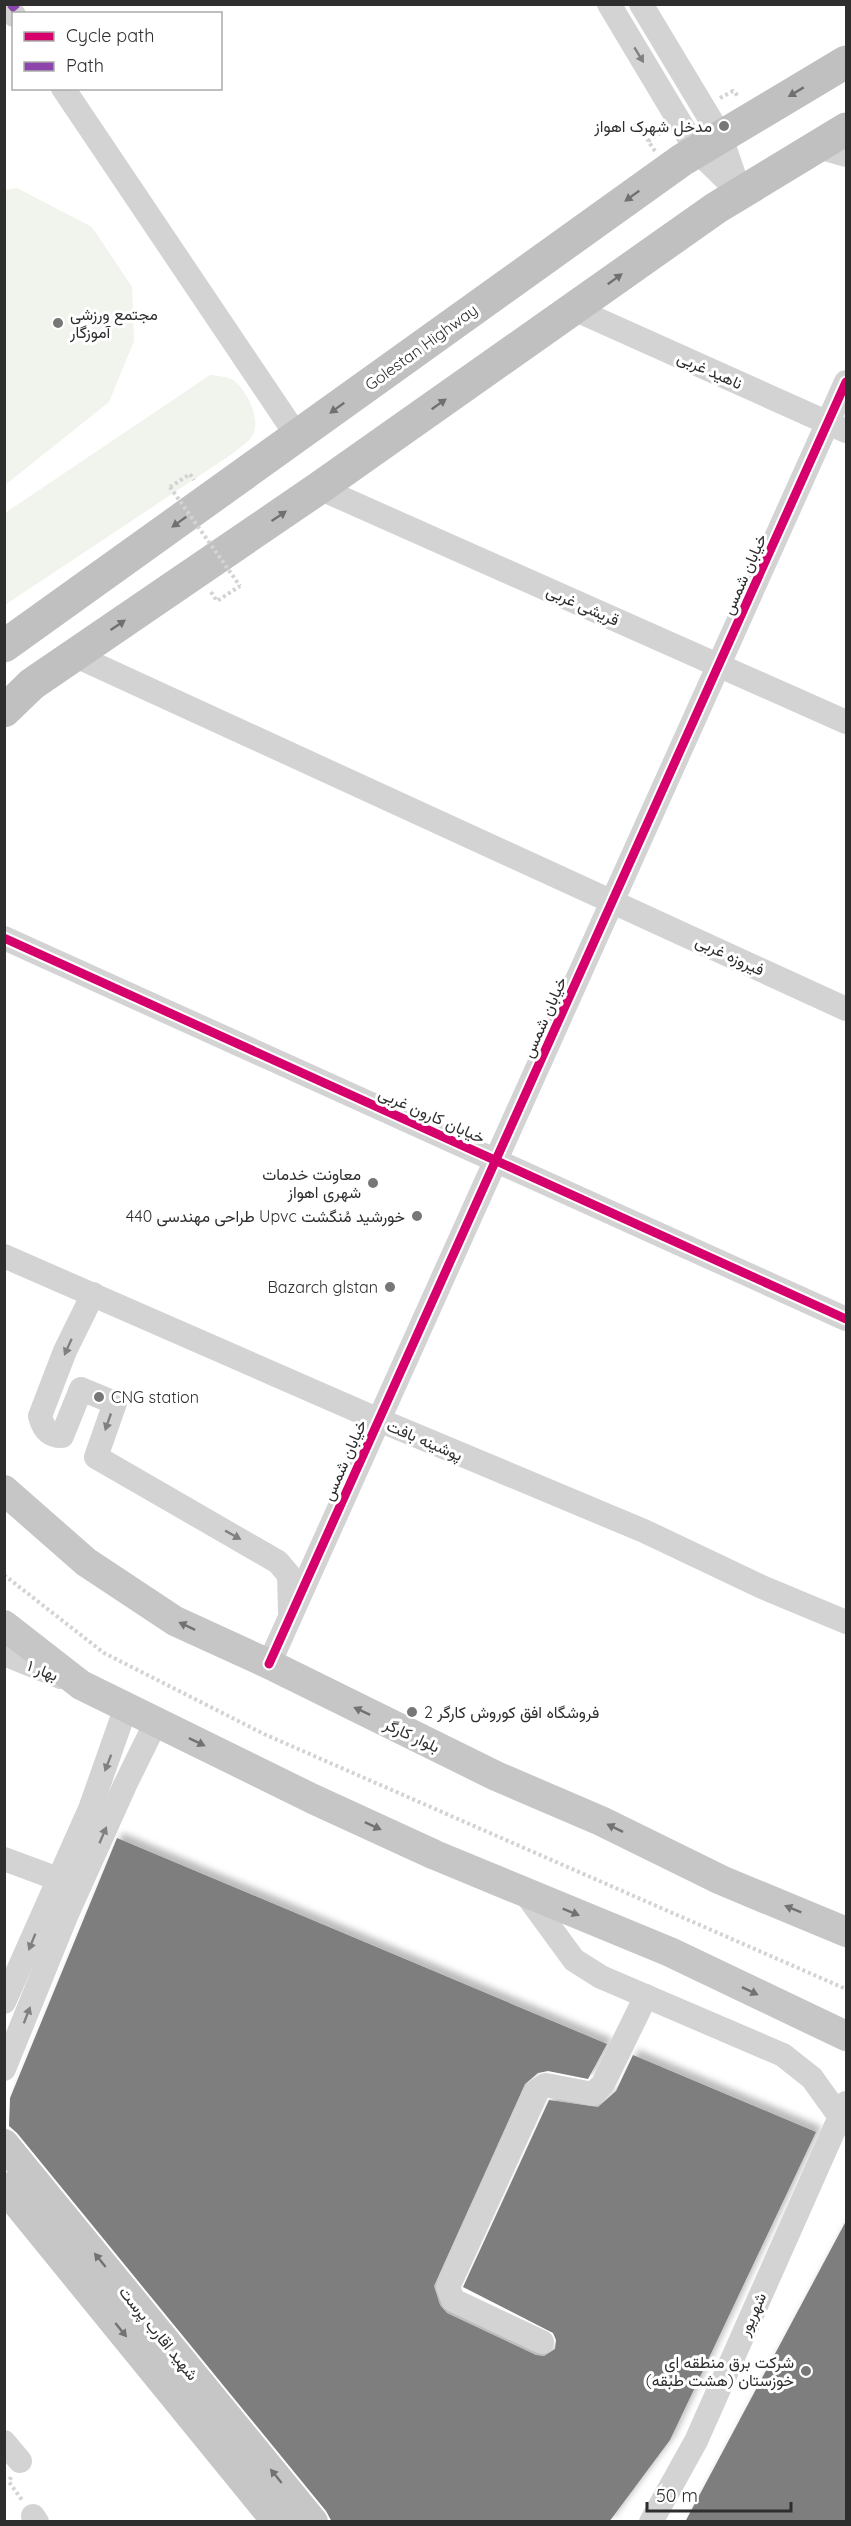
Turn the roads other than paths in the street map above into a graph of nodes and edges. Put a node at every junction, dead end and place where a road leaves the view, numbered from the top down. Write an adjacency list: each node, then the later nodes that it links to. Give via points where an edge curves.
1 (609, 4): 6 (street, one-way to 6)
2 (641, 4): 6 (street)
3 (846, 62): 6 (highway, Golestan Highway, one-way to 6)
4 (64, 90): 12 (street)
5 (846, 129): 7 (highway)
6 (709, 144): 8 (street); 12 (highway, Golestan Highway, one-way to 12)
7 (832, 151): 8 (highway)
8 (740, 194): 9 (highway, one-way to 8)
9 (574, 309): 11 (street, ناهید غربی); 13 (highway, one-way to 9)
10 (846, 382): 11 (street, خیابان شمس)
11 (837, 427): 16 (street, خیابان شمس)
12 (297, 436): 14 (highway, Golestan Highway, one-way to 14)
13 (319, 488): 15 (highway, one-way to 13); 16 (street, قریشی غربی)
14 (4, 646)
15 (74, 655): 17 (highway, via 32,684); 19 (street, فیروزه غربی)
16 (719, 665): 18 (street, قریشی غربی); 19 (street, خیابان شمس)
17 (4, 711)
18 (846, 722)
19 (613, 902): 21 (street, فیروزه غربی); 22 (street, خیابان شمس)
20 (4, 938): 22 (street, خیابان کارون غربی)
21 (846, 1009)
22 (496, 1160): 25 (street, خیابان کارون غربی); 26 (street, خیابان شمس)
23 (4, 1256): 24 (street, پوشینه بافت)
24 (93, 1294): 26 (street, پوشینه بافت); 28 (street, one-way to 28, via 40,1416 42,1424 47,1432 62,1436 81,1389 115,1403 96,1457 278,1562 288,1575)
25 (846, 1319)
26 (379, 1420): 28 (street, خیابان شمس); 29 (street, پوشینه بافت)
27 (4, 1491): 32 (main road, بلوار کارگر, one-way to 27, via 175,1621 86,1562)
28 (290, 1617): 32 (street, خیابان شمس)
29 (846, 1622)
30 (4, 1625): 33 (main road)
31 (4, 1654): 33 (street, بهار ۱)
32 (269, 1664): 39 (main road, بلوار کارگر, one-way to 32, via 721,1880 601,1821 496,1776)
33 (81, 1685): 34 (main road)
34 (126, 1707): 35 (main road); 37 (street, one-way to 37, via 90,1809)
35 (156, 1722): 38 (main road, one-way to 38, via 313,1799); 43 (street, one-way to 35, via 67,1914)
36 (4, 1859): 37 (street)
37 (58, 1880): 41 (street, one-way to 41)
38 (525, 1893): 40 (street, via 574,1960 601,1977); 42 (main road, one-way to 42, via 670,1952)
39 (846, 1932)
40 (646, 1996): 44 (street, via 783,2055); 47 (street, via 603,2084 593,2094 546,2085 538,2090 448,2287 453,2300)
41 (4, 2002)
42 (846, 2036)
43 (4, 2069)
44 (843, 2110): 51 (street, شهریور, via 696,2441)
45 (4, 2144): 50 (main road, شهید اقارب پرست, one-way to 45)
46 (4, 2187): 50 (main road, شهید اقارب پرست, one-way to 50)
47 (542, 2342)
48 (4, 2442): 49 (street)
49 (20, 2461)
50 (294, 2518)
51 (651, 2522)

